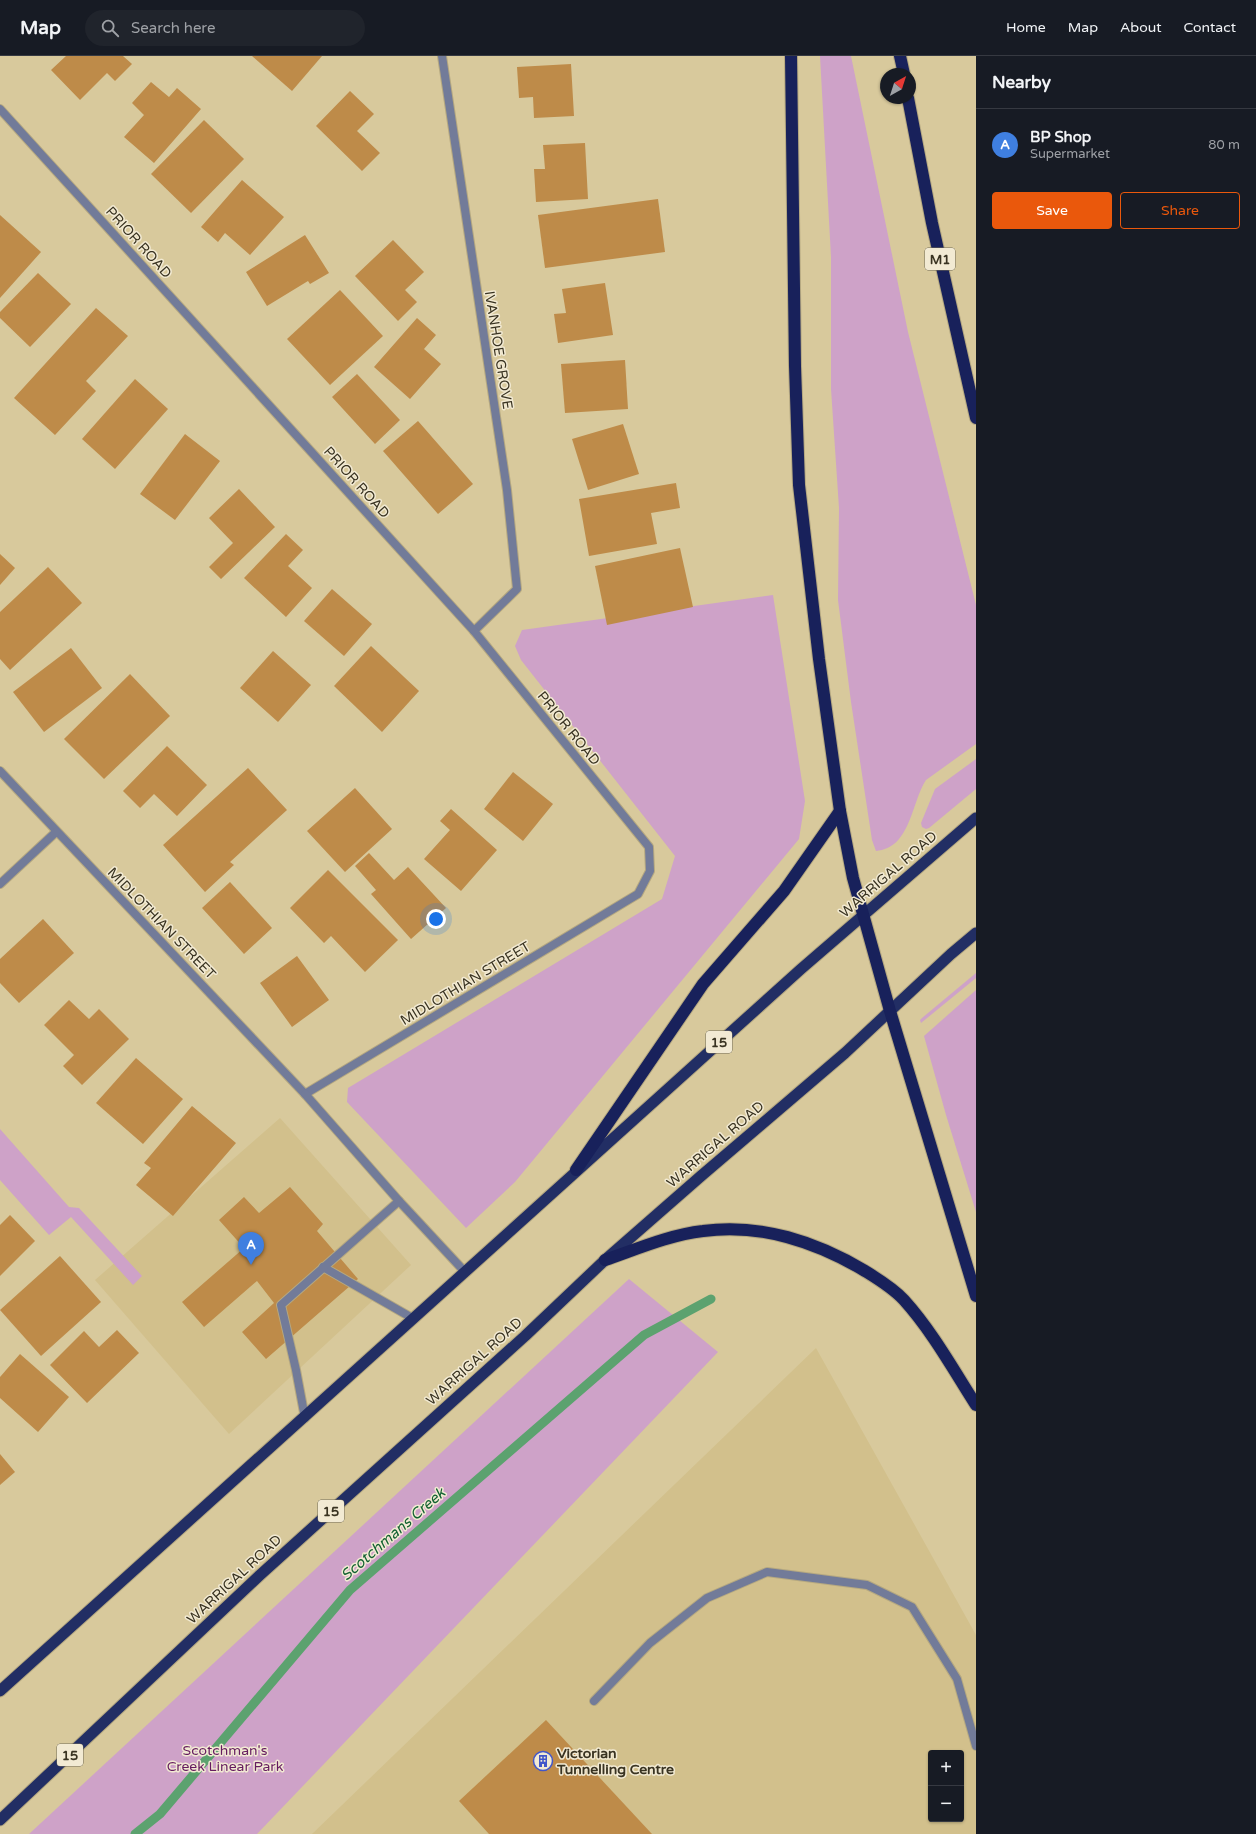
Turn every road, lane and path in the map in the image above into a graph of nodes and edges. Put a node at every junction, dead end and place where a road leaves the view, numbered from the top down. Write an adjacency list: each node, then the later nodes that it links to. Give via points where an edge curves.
1 (442, 56): 8 (street, IVANHOE GROVE, via 507,490 517,589)
2 (791, 56): 10 (highway, via 799,485 818,659)
3 (900, 56): 4 (highway)
4 (903, 68)
5 (909, 104): 7 (highway, M1, via 932,223)
6 (0, 109): 8 (street, PRIOR ROAD)
7 (976, 418)
8 (474, 631): 14 (street, PRIOR ROAD, via 649,847 650,871)
9 (0, 771): 12 (street, MIDLOTHIAN STREET)
10 (840, 811): 15 (highway, via 853,878); 19 (highway, via 784,891 703,984)
11 (976, 818): 15 (highway, WARRIGAL ROAD / 15)
12 (56, 832): 13 (street); 18 (street, MIDLOTHIAN STREET)
13 (0, 884)
14 (638, 894): 18 (street, MIDLOTHIAN STREET)
15 (864, 915): 17 (highway); 19 (highway, WARRIGAL ROAD / 15, via 801,968)
16 (976, 933): 17 (highway, WARRIGAL ROAD / 15)
17 (890, 1011): 21 (highway, WARRIGAL ROAD / 15, via 846,1053); 24 (highway)
18 (305, 1094): 20 (street, MIDLOTHIAN STREET)
19 (576, 1170): 23 (highway, WARRIGAL ROAD / 15)
20 (399, 1201): 22 (street); 23 (street, MIDLOTHIAN STREET)
21 (605, 1260): 26 (highway, via 666,1238 704,1230 762,1231 806,1242 844,1258 881,1280 903,1299 928,1330); 31 (highway, WARRIGAL ROAD / 15, via 525,1336 260,1575)
22 (323, 1268): 25 (street); 27 (street, via 280,1305)
23 (465, 1272): 25 (highway, WARRIGAL ROAD / 15)
24 (976, 1296)
25 (414, 1319): 27 (highway, WARRIGAL ROAD / 15)
26 (976, 1405)
27 (305, 1418): 28 (highway, WARRIGAL ROAD / 15)
28 (0, 1691)
29 (594, 1701): 30 (street, via 650,1643 707,1598 766,1572 867,1585 912,1607 957,1679)
30 (976, 1746)
31 (0, 1820)

